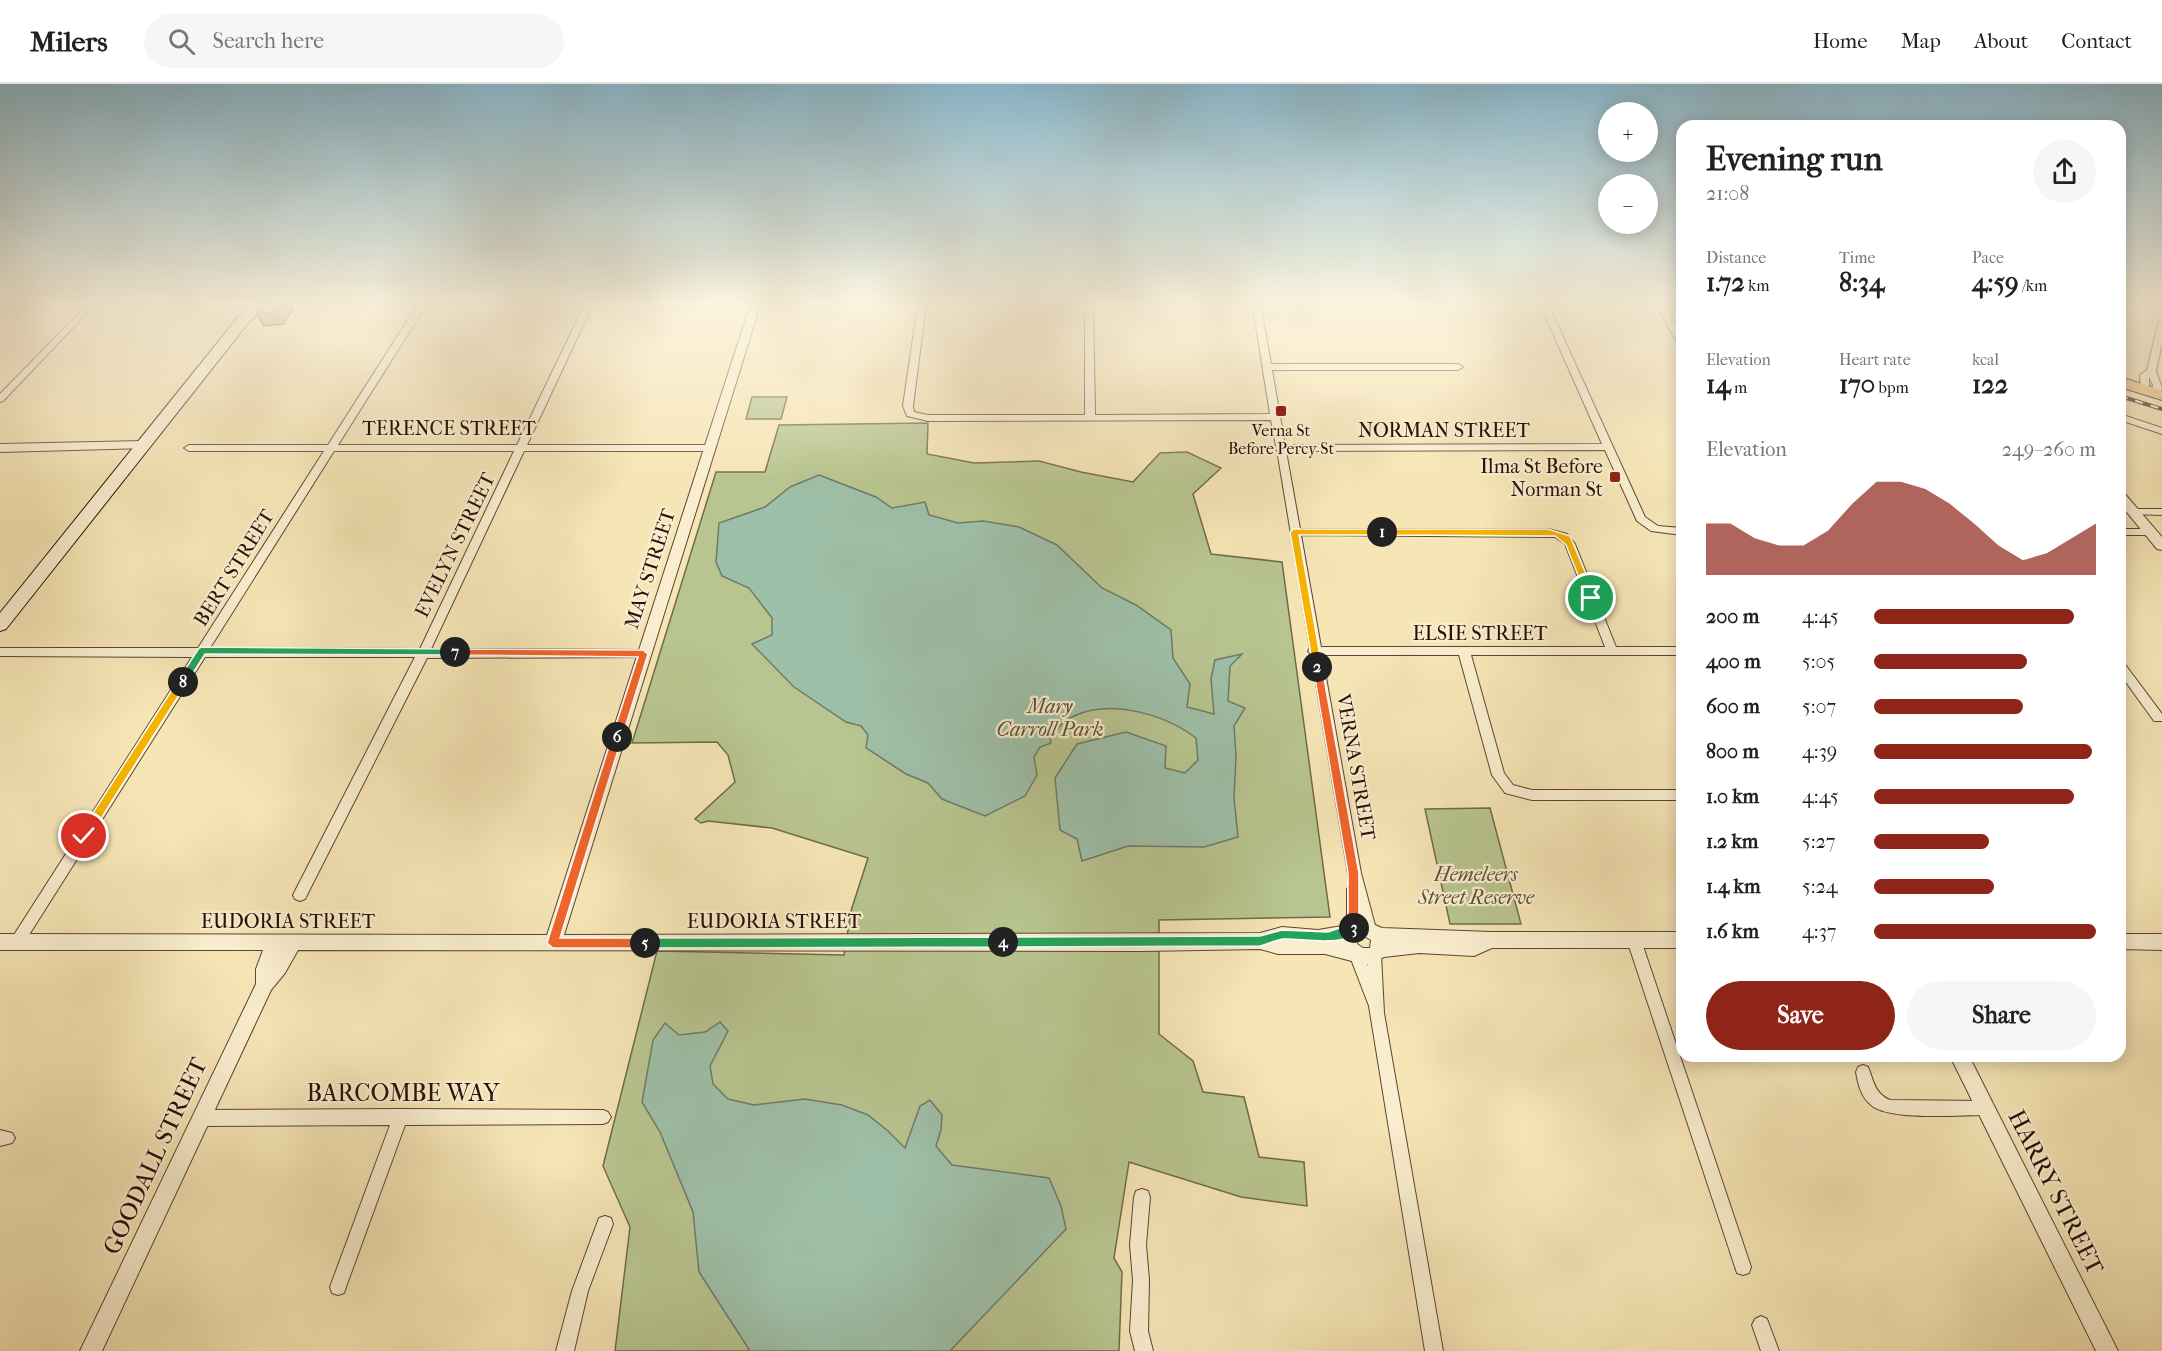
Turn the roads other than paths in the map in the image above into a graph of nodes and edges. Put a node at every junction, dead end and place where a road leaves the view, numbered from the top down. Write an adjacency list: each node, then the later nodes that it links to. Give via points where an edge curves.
1 (34, 363): 16 (street)
2 (209, 363): 23 (main road)
3 (385, 363): 25 (street, BERT STREET)
4 (561, 363): 26 (street, EVELYN STREET)
5 (736, 363): 27 (street, MAY STREET)
6 (914, 363): 18 (street, via 910,414 928,418)
7 (1090, 363): 18 (street)
8 (1265, 363): 11 (street, VERNA STREET)
9 (1571, 363): 21 (street)
10 (2157, 363): 15 (street)
11 (1266, 367): 12 (street); 17 (street, VERNA STREET)
12 (1458, 367)
13 (2126, 376): 15 (highway)
14 (2126, 383): 15 (highway)
15 (2154, 386)
16 (0, 399)
17 (1275, 417): 18 (street); 28 (street, VERNA STREET)
18 (1090, 418)
19 (2126, 419): 20 (street)
20 (2162, 431)
21 (1609, 447): 28 (street, NORMAN STREET); 33 (street, via 1643,521 1661,531)
22 (0, 448): 23 (street)
23 (141, 448): 37 (main road)
24 (189, 448): 25 (street, TERENCE STREET)
25 (331, 448): 26 (street, TERENCE STREET); 38 (street, BERT STREET)
26 (522, 448): 27 (street, TERENCE STREET); 44 (street, EVELYN STREET)
27 (710, 448): 45 (street, MAY STREET)
28 (1280, 448): 32 (street, VERNA STREET)
29 (2126, 503): 30 (street)
30 (2133, 512): 31 (street); 35 (street)
31 (2162, 512)
32 (1294, 532): 39 (street, VERNA STREET); 41 (street, via 1557,534 1570,544)
33 (1676, 532)
34 (2126, 532): 35 (street)
35 (2150, 532): 36 (street)
36 (2162, 546)
37 (0, 625)
38 (202, 651): 43 (street); 44 (street); 55 (street, BERT STREET)
39 (1314, 651): 40 (street, ELSIE STREET); 50 (street, VERNA STREET)
40 (1464, 651): 41 (street, ELSIE STREET); 48 (street, via 1498,775 1509,789 1532,795)
41 (1612, 651): 42 (street, ELSIE STREET)
42 (1676, 651)
43 (0, 652)
44 (424, 652): 45 (street); 49 (street, EVELYN STREET)
45 (643, 654): 59 (street, MAY STREET)
46 (2126, 674): 47 (street)
47 (2158, 718)
48 (1676, 795)
49 (300, 896)
50 (1367, 938): 51 (street, EUDORIA STREET, via 1474,948 1491,940); 54 (street, EUDORIA STREET, via 1282,934); 60 (street, via 1347,938); 62 (street, VERNA STREET)
51 (1634, 939): 52 (street, EUDORIA STREET); 71 (street)
52 (1676, 939)
53 (294, 941): 56 (street, EUDORIA STREET); 59 (street, EUDORIA STREET); 61 (street, GOODALL STREET)
54 (1260, 941): 59 (street, EUDORIA STREET); 60 (street, EUDORIA STREET, via 1278,946 1325,946)
55 (8, 942): 56 (street, EUDORIA STREET)
56 (274, 942): 61 (street, GOODALL STREET, via 265,969)
57 (2126, 942): 58 (street)
58 (2162, 942)
59 (553, 943)
60 (1355, 953): 62 (street, VERNA STREET)
61 (265, 984): 68 (street, GOODALL STREET)
62 (1377, 1013): 77 (street, VERNA STREET)
63 (1962, 1062): 65 (street, HARRY STREET)
64 (1863, 1072): 65 (street, via 1866,1090 1881,1105)
65 (1985, 1108): 79 (street, HARRY STREET)
66 (401, 1116): 67 (street, BARCOMBE WAY); 68 (street, BARCOMBE WAY); 72 (street)
67 (603, 1117)
68 (202, 1118): 74 (street, GOODALL STREET)
69 (1142, 1197): 76 (street, via 1139,1331)
70 (605, 1224): 75 (street, via 580,1291)
71 (1743, 1268)
72 (338, 1287)
73 (1761, 1325): 78 (street)
74 (91, 1351)
75 (565, 1351)
76 (1144, 1351)
77 (1434, 1351)
78 (1770, 1351)
79 (2107, 1351)

